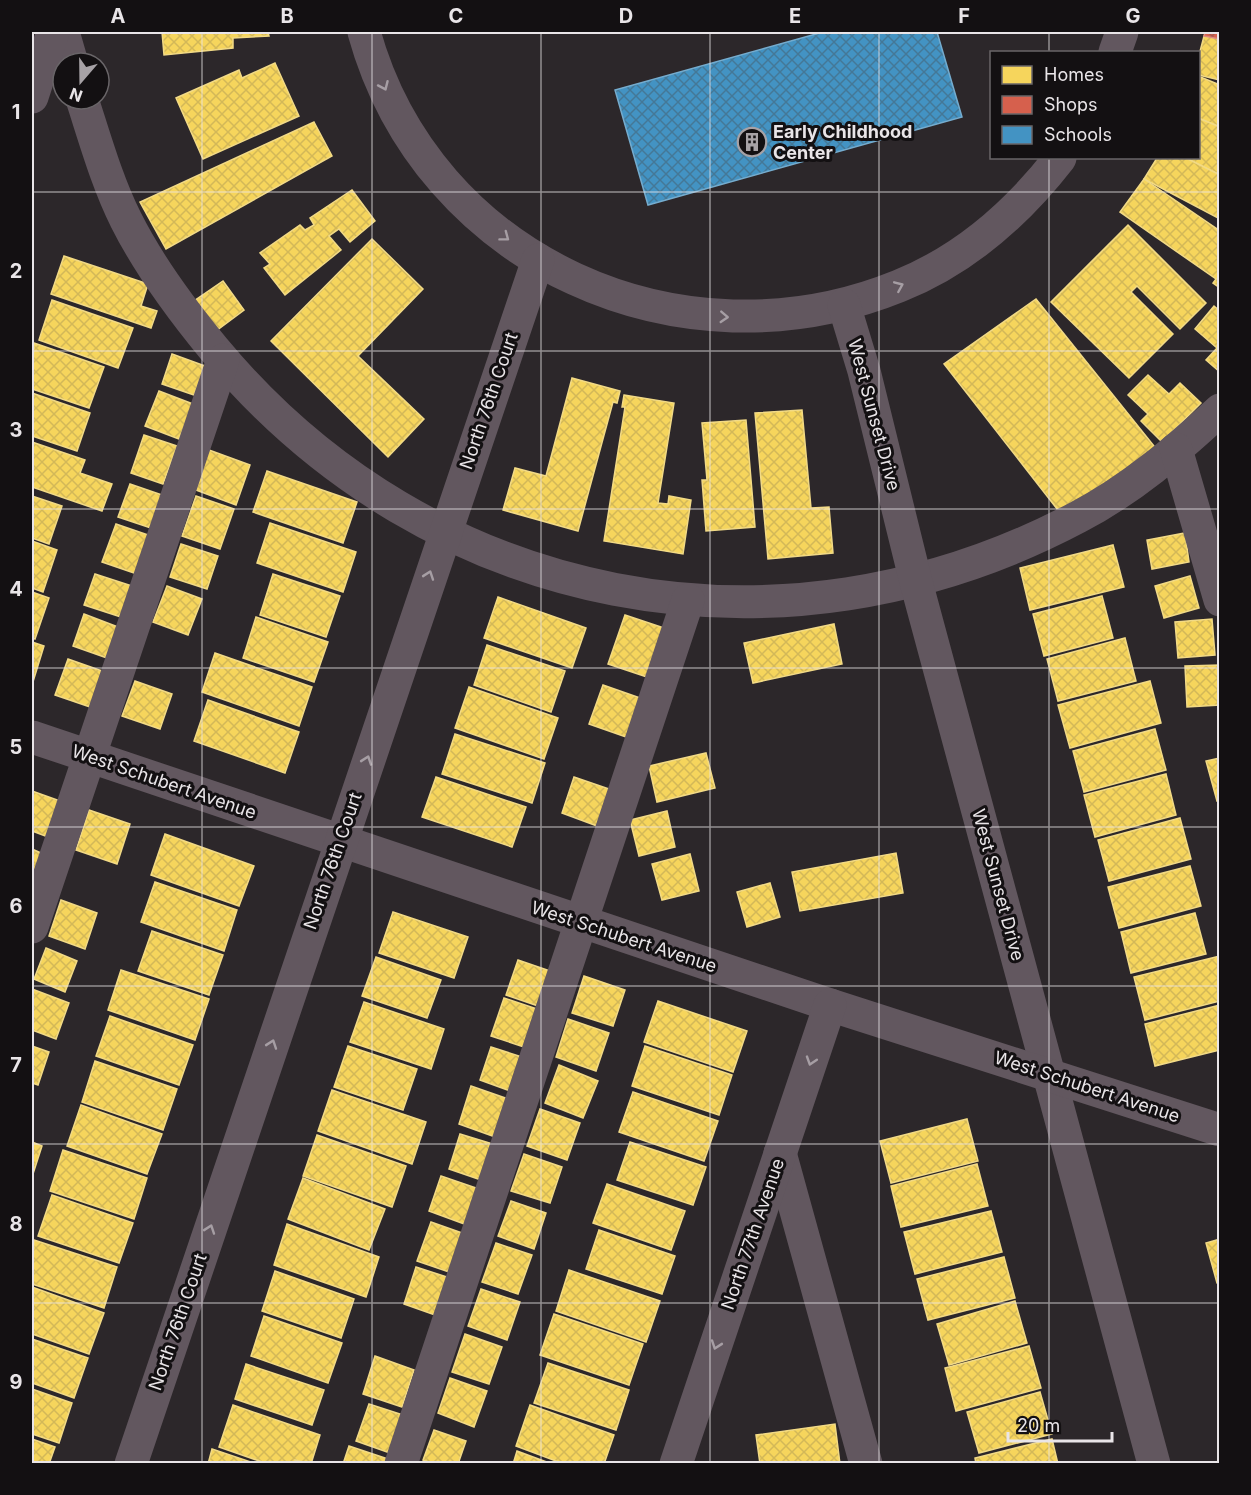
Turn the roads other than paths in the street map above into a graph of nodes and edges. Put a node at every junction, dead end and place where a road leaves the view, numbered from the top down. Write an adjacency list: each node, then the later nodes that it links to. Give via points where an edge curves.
1 (53, 32): 7 (street)
2 (63, 32): 5 (street)
3 (364, 32): 10 (street, one-way to 10, via 388,94 427,159 471,208)
4 (1122, 32): 6 (street)
5 (69, 51)
6 (1115, 51)
7 (32, 97)
8 (86, 111): 12 (street, via 125,218 169,288)
9 (1059, 159): 11 (street, one-way to 9, via 901,285 962,252 1016,208)
10 (538, 260): 11 (street, one-way to 11, via 621,298 696,315 759,318); 15 (street, North 76th Court)
11 (844, 305): 16 (street, West Sunset Drive)
12 (223, 360): 15 (street, via 265,406 323,457 374,494); 20 (street)
13 (1220, 410): 14 (street)
14 (1176, 449): 16 (street, via 1077,518 988,557); 18 (street)
15 (444, 531): 17 (street, via 543,573 612,589); 21 (street, North 76th Court, one-way to 15)
16 (916, 582): 17 (street, via 788,602); 25 (street, West Sunset Drive)
17 (688, 600): 22 (street)
18 (1220, 600)
19 (32, 737): 20 (street, West Schubert Avenue)
20 (88, 757): 21 (street, West Schubert Avenue); 23 (street)
21 (339, 842): 22 (street, West Schubert Avenue); 28 (street, North 76th Court, one-way to 21)
22 (582, 923): 24 (street, West Schubert Avenue); 29 (street)
23 (32, 927)
24 (830, 1005): 25 (street, West Schubert Avenue); 27 (street, North 77th Avenue, one-way to 27)
25 (1049, 1075): 26 (street, West Schubert Avenue); 32 (street, West Sunset Drive)
26 (1220, 1130)
27 (780, 1153): 30 (street, North 77th Avenue, one-way to 30); 31 (street)
28 (131, 1464)
29 (401, 1464)
30 (676, 1464)
31 (866, 1464)
32 (1154, 1464)

